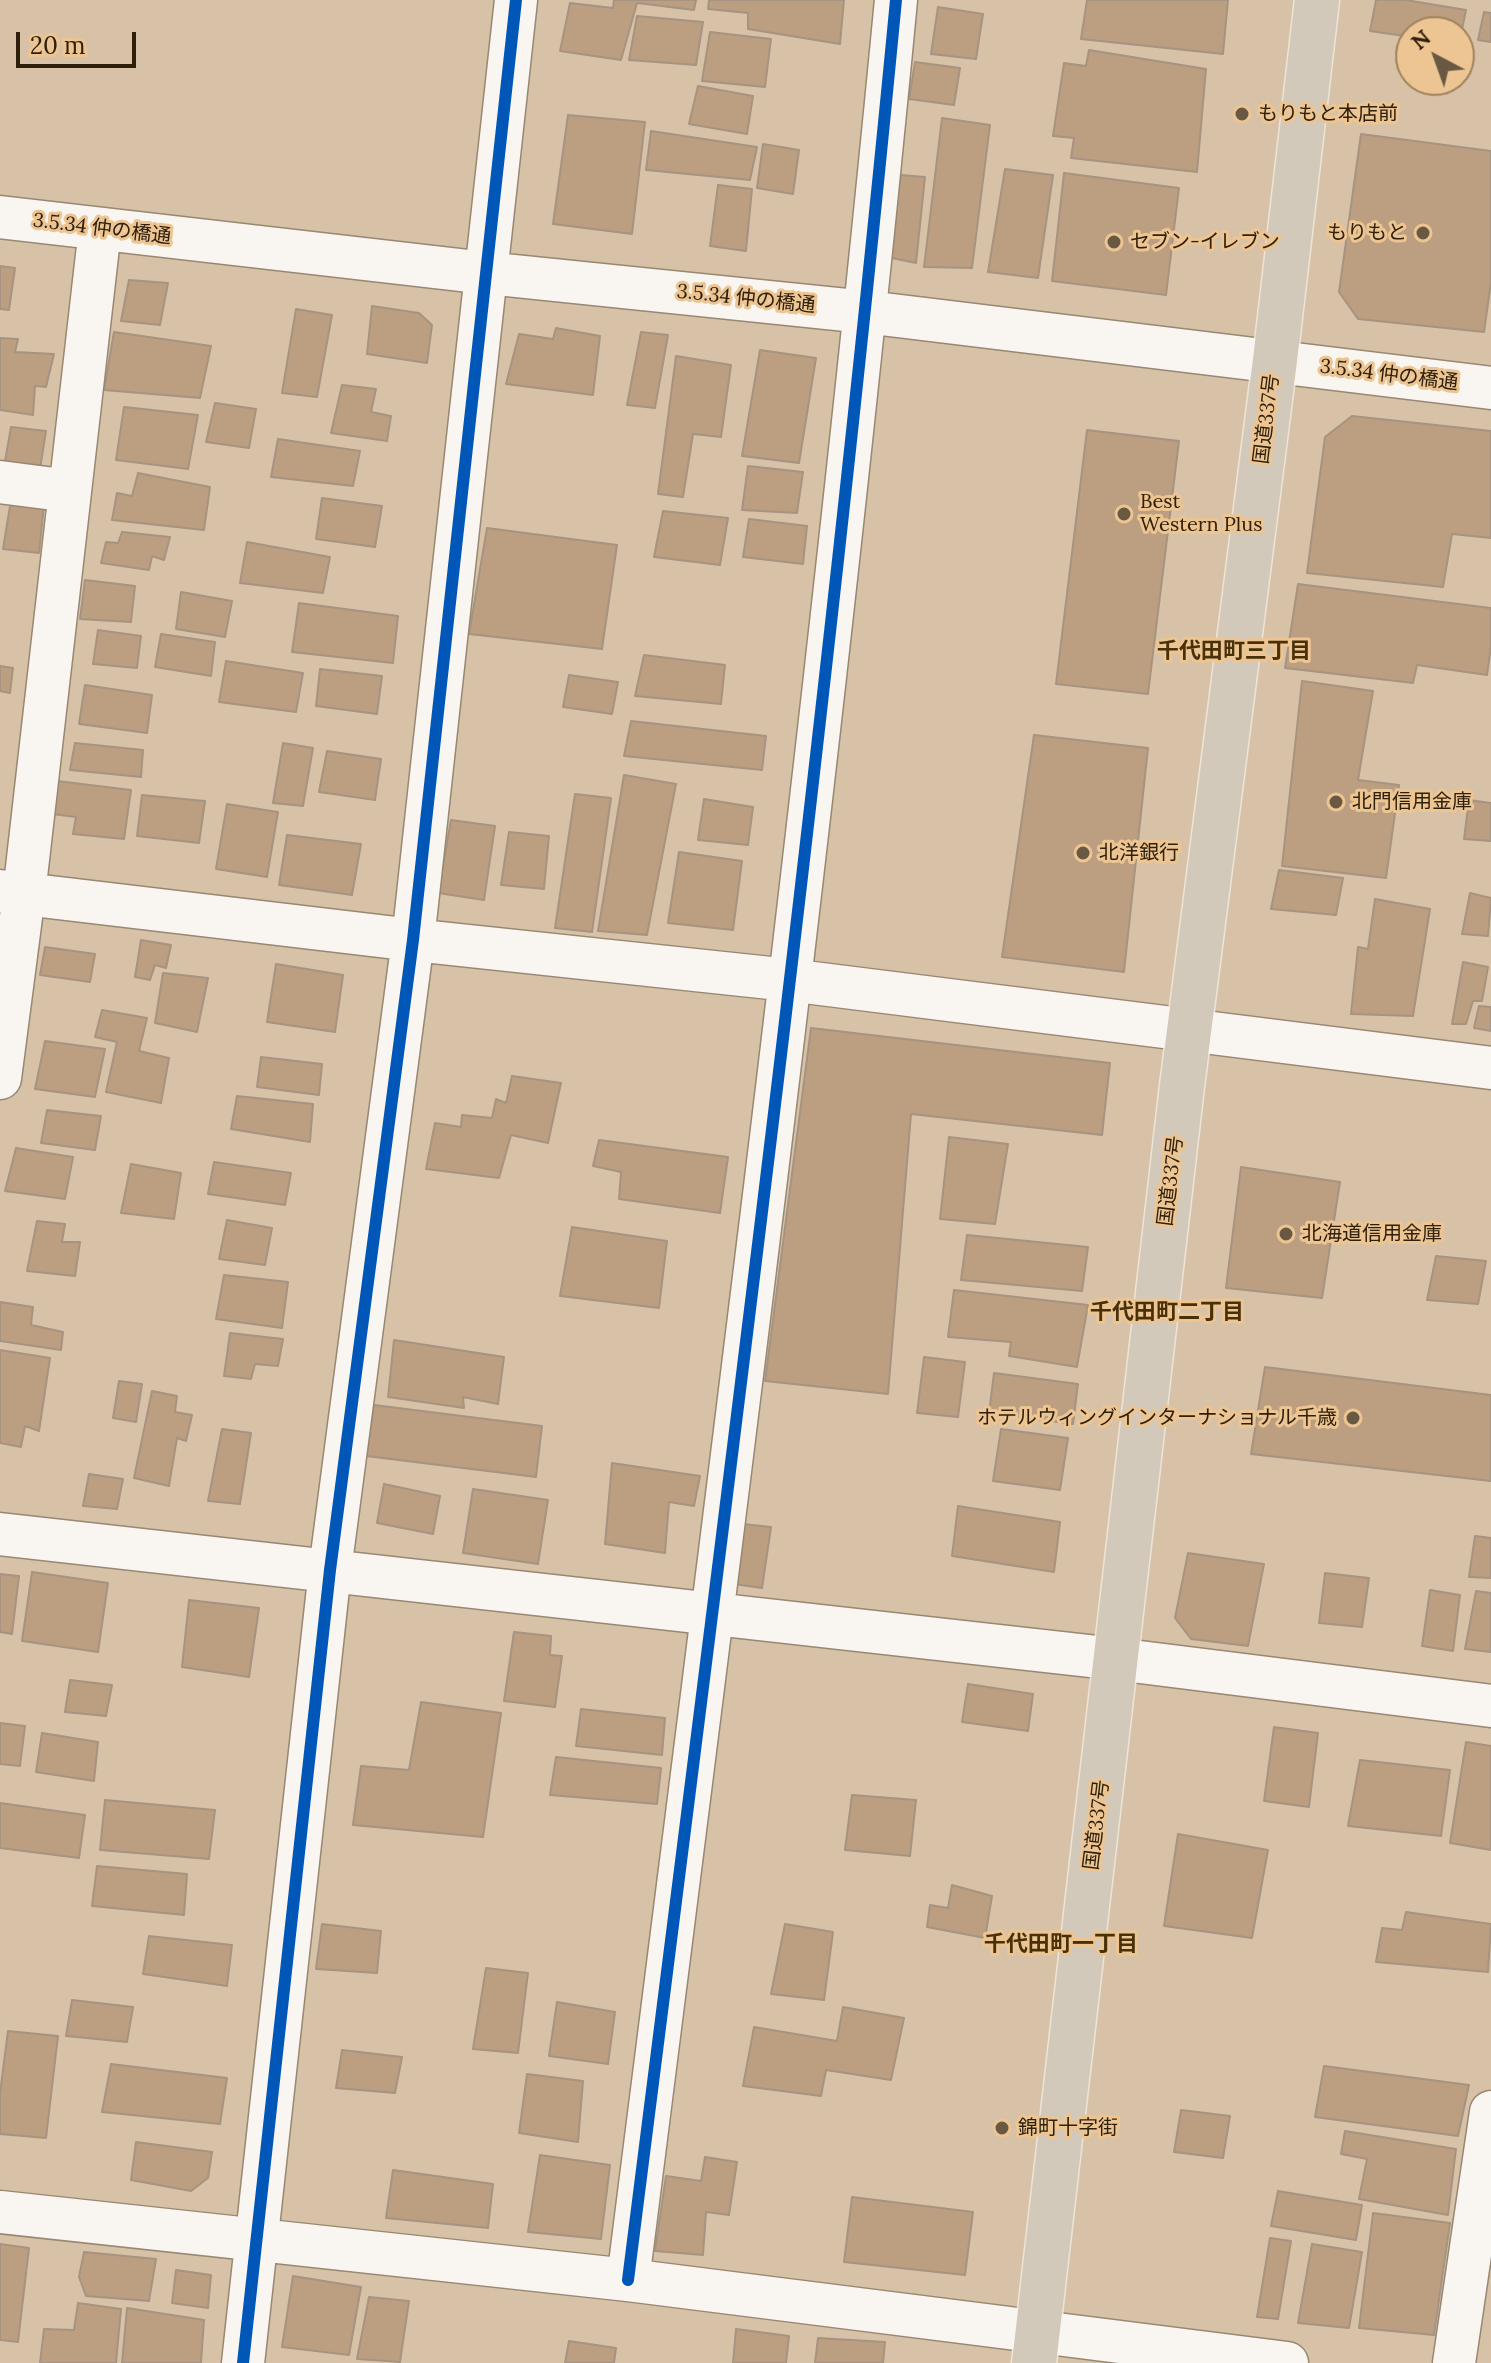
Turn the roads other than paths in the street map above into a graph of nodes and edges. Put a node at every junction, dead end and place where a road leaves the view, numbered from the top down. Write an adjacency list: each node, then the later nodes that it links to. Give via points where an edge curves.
1 (516, 0): 6 (street)
2 (896, 0): 7 (street)
3 (1317, 0): 8 (highway, 国道337号)
4 (0, 217): 5 (street, 3.5.34 仲の橋通)
5 (100, 229): 6 (street, 3.5.34 仲の橋通); 11 (street)
6 (486, 273): 7 (street, 3.5.34 仲の橋通); 13 (street)
7 (866, 312): 8 (street, 3.5.34 仲の橋通); 14 (street)
8 (1275, 360): 9 (street, 3.5.34 仲の橋通); 15 (highway, 国道337号)
9 (1491, 388)
10 (0, 482): 11 (street)
11 (70, 491): 12 (street)
12 (12, 892): 13 (street); 17 (street)
13 (413, 940): 14 (street); 19 (street)
14 (789, 980): 15 (street); 20 (street)
15 (1190, 1032): 16 (street); 21 (highway, 国道337号)
16 (1491, 1068)
17 (0, 1078)
18 (0, 1534): 19 (street)
19 (330, 1570): 20 (street); 25 (street)
20 (712, 1615): 21 (street); 26 (street)
21 (1116, 1659): 22 (street); 27 (highway, 国道337号)
22 (1491, 1706)
23 (1491, 2112): 30 (street)
24 (0, 2212): 25 (street)
25 (256, 2241): 26 (street); 28 (street)
26 (628, 2280): 27 (street)
27 (1036, 2347): 29 (street)
28 (243, 2363)
29 (1287, 2363)
30 (1454, 2363)

